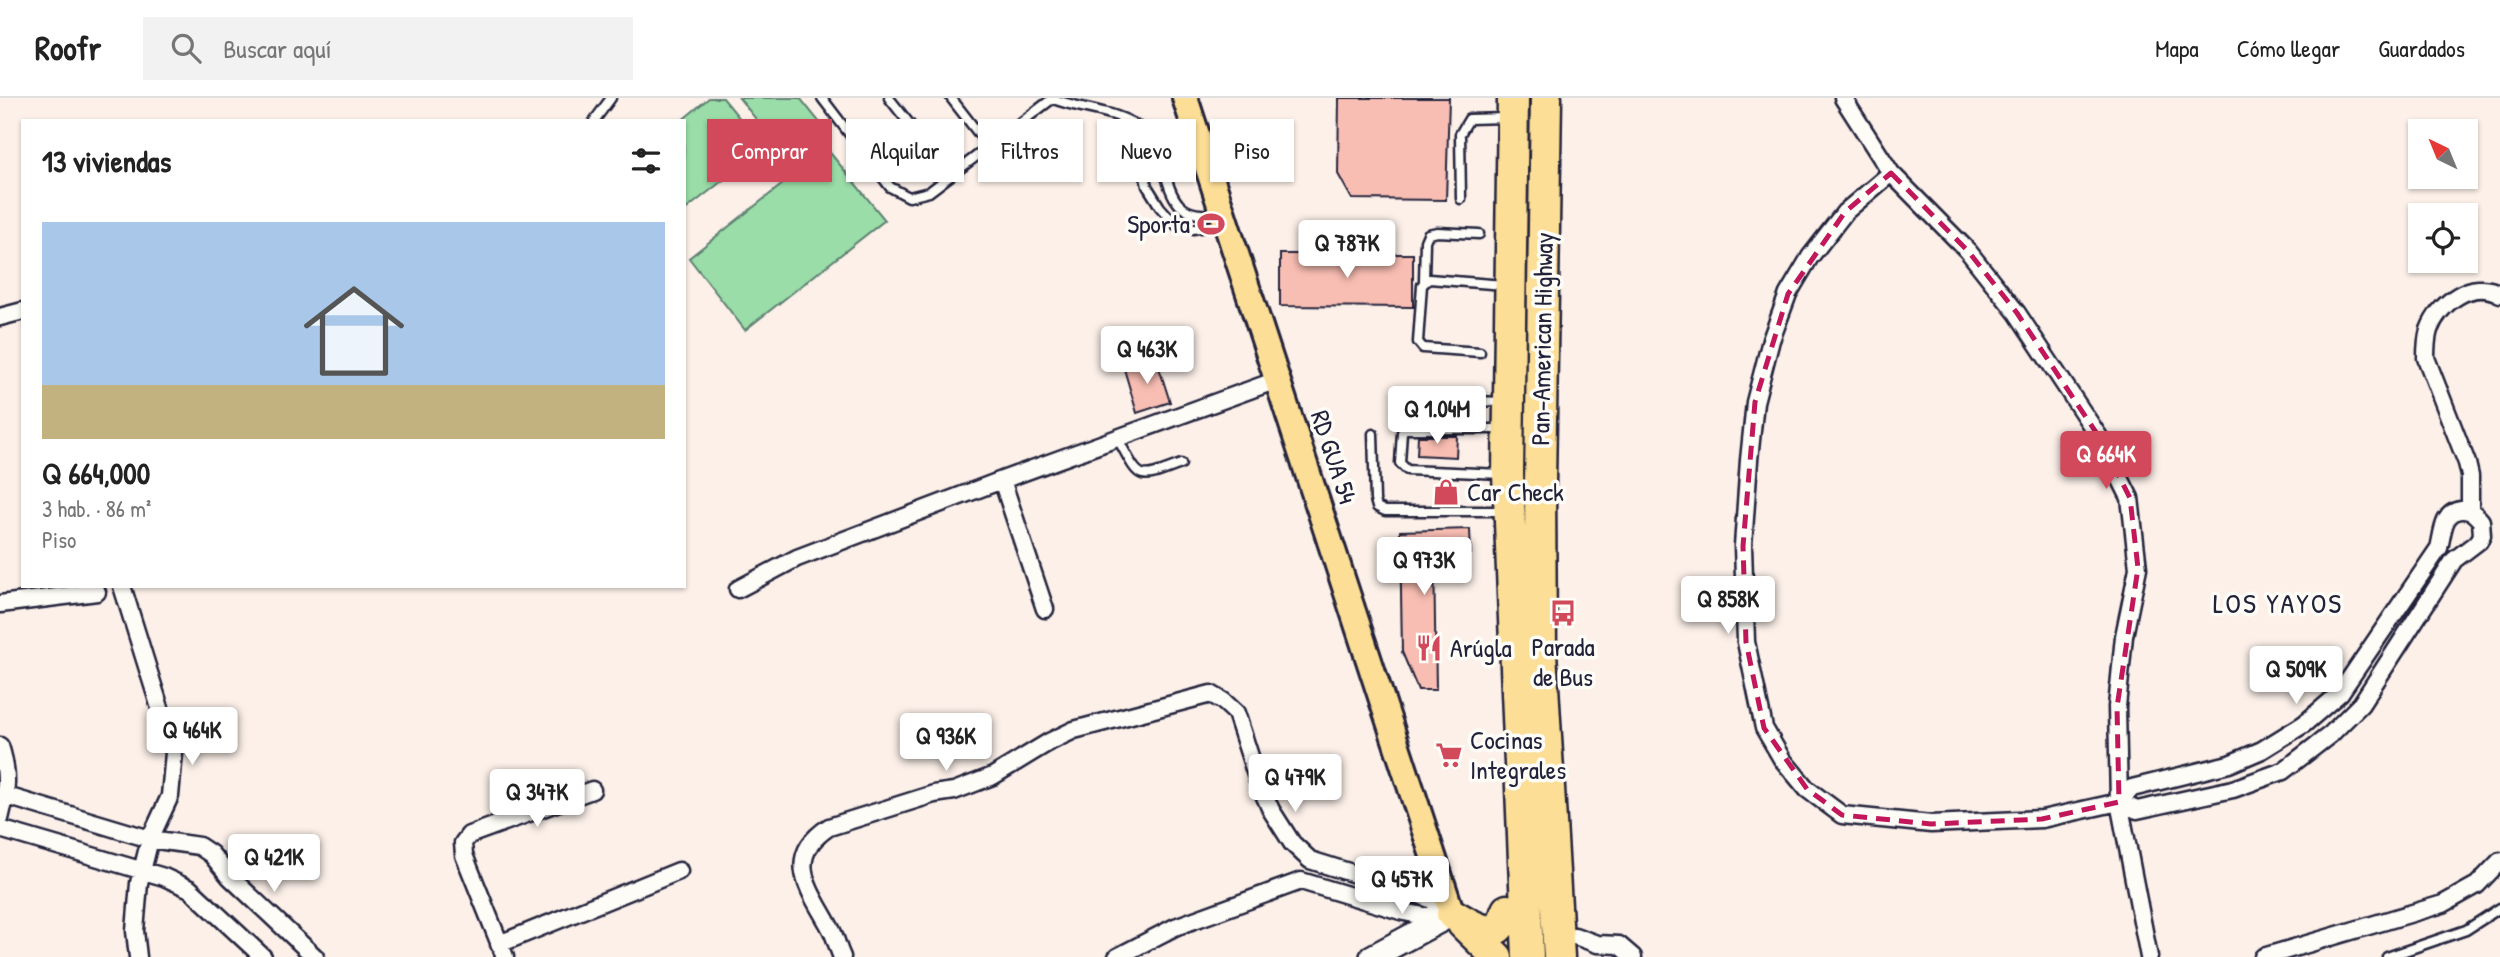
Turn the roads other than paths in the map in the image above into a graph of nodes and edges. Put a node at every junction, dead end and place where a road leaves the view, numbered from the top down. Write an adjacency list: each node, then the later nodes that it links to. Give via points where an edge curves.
1 (611, 98): 10 (lane)
2 (822, 98): 14 (lane)
3 (889, 98): 11 (lane)
4 (951, 98): 15 (lane)
5 (1185, 98): 22 (main road, RD GUA 54)
6 (1546, 98): 61 (highway, Pan-American Highway, via 1541,652)
7 (1843, 98): 16 (street)
8 (1052, 99): 12 (lane); 13 (lane)
9 (1513, 108): 21 (lane, via 1469,119 1463,125); 25 (highway, Pan-American Highway)
10 (595, 119)
11 (905, 119)
12 (1026, 119)
13 (1117, 119)
14 (846, 128)
15 (978, 133)
16 (1891, 173): 49 (street, via 1968,251 2017,313 2101,440 2130,498 2138,568 2124,636 2117,707); 49 (street, via 1845,212 1810,257 1784,306 1755,402 1743,546 1746,642 1764,728 1807,789 1842,815 1931,824 2042,819)
17 (888, 182): 18 (lane, via 896,192 909,197 922,195)
18 (941, 182)
19 (1146, 182): 22 (lane, via 1177,225 1193,229)
20 (1166, 182): 22 (lane, via 1178,203 1194,212)
21 (1461, 199)
22 (1224, 217): 30 (main road, RD GUA 54)
23 (1479, 234): 24 (lane, via 1428,234)
24 (1424, 281): 25 (lane); 29 (lane, via 1418,342 1429,349)
25 (1511, 286): 32 (highway, Pan-American Highway)
26 (2500, 294): 39 (street, via 2478,289 2453,299 2434,319 2426,345 2426,358 2467,463)
27 (21, 312): 28 (street)
28 (0, 317)
29 (1480, 352)
30 (1278, 380): 34 (street); 60 (main road, RD GUA 54)
31 (1446, 400): 32 (lane)
32 (1510, 416): 36 (highway, Pan-American Highway); 36 (lane, via 1405,429 1400,463 1408,470)
33 (1373, 434): 38 (lane, via 1377,507 1385,511)
34 (1118, 439): 35 (lane, via 1142,475 1149,477); 37 (street)
35 (1181, 464)
36 (1508, 474): 38 (highway, Pan-American Highway)
37 (1002, 480): 42 (street, via 797,558); 45 (street)
38 (1510, 511): 40 (highway, Pan-American Highway)
39 (2470, 511): 49 (street, via 2457,511 2447,518 2439,548 2340,693 2304,724 2229,764 2132,788); 49 (street, via 2481,522 2479,541 2454,560 2361,704 2331,734 2283,771 2233,789 2137,810)
40 (1511, 566): 59 (highway, via 1502,610); 71 (highway, Pan-American Highway)
41 (123, 588): 52 (street, via 174,753 170,796)
42 (738, 589)
43 (97, 592): 44 (street)
44 (0, 604)
45 (1045, 609)
46 (0, 746): 48 (street, via 8,773)
47 (592, 790): 62 (street, via 469,835 463,844)
48 (3, 795): 50 (street); 52 (street)
49 (2119, 802): 73 (street)
50 (0, 819)
51 (0, 829): 56 (street)
52 (150, 839): 56 (street); 65 (street, via 199,846 211,854)
53 (1310, 860): 57 (street); 60 (street, via 1413,892); 66 (street, via 1284,831 1265,796 1236,713 1211,694 1074,730 993,776 829,827 809,846 802,868 806,886)
54 (2500, 861): 74 (street, via 2477,885 2443,904)
55 (679, 871): 62 (street)
56 (141, 872): 63 (street, via 135,930); 64 (street, via 190,889)
57 (1301, 881): 60 (street, via 1404,912); 67 (street, via 1175,927)
58 (2500, 908): 75 (lane, via 2466,930)
59 (1507, 910): 60 (highway, via 1493,931); 70 (highway)
60 (1452, 914): 68 (street); 69 (highway)
61 (1583, 950): 72 (street, via 1619,944)
62 (502, 951)
63 (138, 957)
64 (263, 957)
65 (314, 957)
66 (842, 957)
67 (1117, 957)
68 (1372, 957)
69 (1497, 957)
70 (1511, 957)
71 (1528, 957)
72 (1633, 957)
73 (2149, 957)
74 (2263, 957)
75 (2386, 957)

